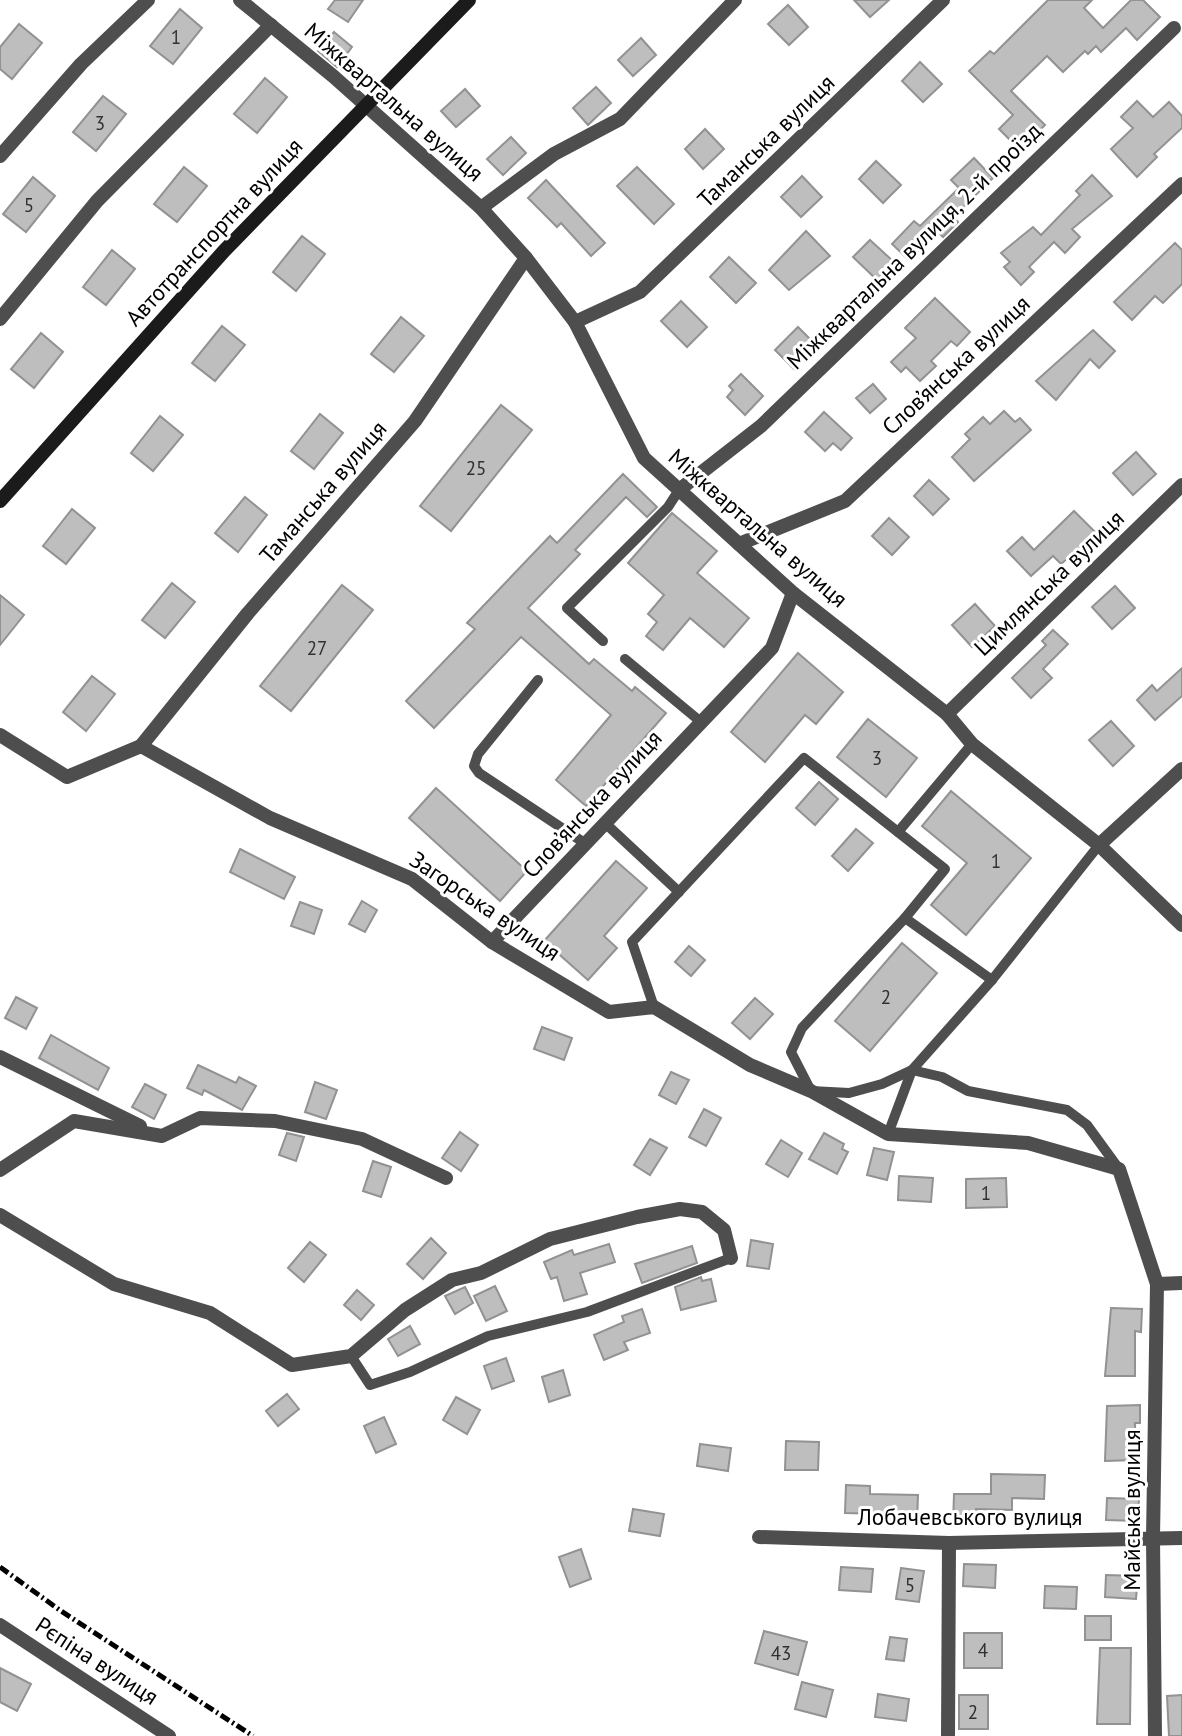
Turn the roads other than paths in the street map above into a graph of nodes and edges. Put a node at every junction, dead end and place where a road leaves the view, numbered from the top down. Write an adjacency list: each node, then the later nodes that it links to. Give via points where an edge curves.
1 (148, 0): 9 (street, via 81,64)
2 (240, 0): 6 (street, Міжквартальна вулиця)
3 (469, 0): 8 (main road, Автотранспортна вулиця)
4 (735, 0): 11 (street, via 620,119 554,154)
5 (943, 0): 14 (street, Таманська вулиця, via 640,292)
6 (271, 25): 8 (street, Міжквартальна вулиця); 13 (street, via 97,201)
7 (1174, 28): 16 (street, Міжквартальна вулиця, 2-й проїзд, via 761,426)
8 (365, 104): 11 (street, Міжквартальна вулиця); 17 (main road, Автотранспортна вулиця, via 224,251)
9 (0, 156)
10 (1182, 184): 18 (street, Слов’янська вулиця, via 845,501)
11 (481, 208): 12 (street, Міжквартальна вулиця)
12 (526, 258): 14 (street, Міжквартальна вулиця); 27 (street, Таманська вулиця, via 415,421 248,613)
13 (0, 319)
14 (575, 322): 16 (street, Міжквартальна вулиця, via 644,458)
15 (1182, 485): 23 (street, Цимлянська вулиця)
16 (679, 490): 18 (street, Міжквартальна вулиця); 20 (lane, via 668,507 567,608)
17 (0, 502)
18 (739, 544): 19 (street, Міжквартальна вулиця)
19 (793, 593): 23 (street, Міжквартальна вулиця); 24 (street, Слов’янська вулиця, via 772,648)
20 (603, 641)
21 (625, 659): 24 (lane)
22 (538, 680): 31 (lane, via 478,754 474,766)
23 (947, 714): 26 (street, Міжквартальна вулиця)
24 (701, 722): 29 (street, Слов’янська вулиця)
25 (0, 735): 27 (street, via 67,776)
26 (972, 744): 30 (lane); 32 (street, Міжквартальна вулиця)
27 (141, 746): 36 (street, Загорська вулиця, via 270,818 412,879)
28 (1182, 769): 32 (street)
29 (605, 824): 31 (street, Слов’янська вулиця); 33 (lane)
30 (898, 832): 33 (lane, via 804,758); 34 (lane, via 945,869)
31 (586, 844): 36 (street, Слов’янська вулиця)
32 (1099, 845): 35 (street, Міжквартальна вулиця); 37 (lane)
33 (679, 892): 38 (lane, via 632,942)
34 (905, 918): 37 (lane); 41 (lane, via 802,1028 791,1052)
35 (1182, 925)
36 (492, 942): 38 (street, Загорська вулиця, via 608,1012)
37 (992, 980): 40 (lane)
38 (654, 1007): 41 (street, via 750,1065)
39 (0, 1056): 43 (street)
40 (912, 1070): 41 (lane, via 849,1093); 42 (lane); 44 (lane, via 942,1077 968,1091 1067,1110 1087,1125)
41 (811, 1091): 42 (street)
42 (888, 1134): 44 (street, via 1028,1143)
43 (162, 1136): 45 (street, via 74,1121); 46 (street, via 200,1118 275,1121 362,1139)
44 (1119, 1169): 50 (street)
45 (0, 1170)
46 (446, 1178)
47 (0, 1215): 51 (street, via 114,1284 210,1313 292,1366)
48 (731, 1258): 51 (lane, via 587,1312 488,1336 370,1385); 51 (street, via 724,1230 702,1212 680,1209 550,1239 481,1273 452,1280 405,1310)
49 (1182, 1283): 50 (street)
50 (1157, 1284): 53 (street, Майська вулиця)
51 (351, 1356)
52 (759, 1537): 55 (street, Лобачевського вулиця)
53 (1153, 1538): 54 (street, Лобачевського вулиця); 55 (street, Лобачевського вулиця); 59 (street, Майська вулиця)
54 (1182, 1538)
55 (949, 1543): 58 (street)
56 (0, 1625): 57 (street, Рєпіна вулиця)
57 (169, 1736)
58 (948, 1736)
59 (1155, 1736)

